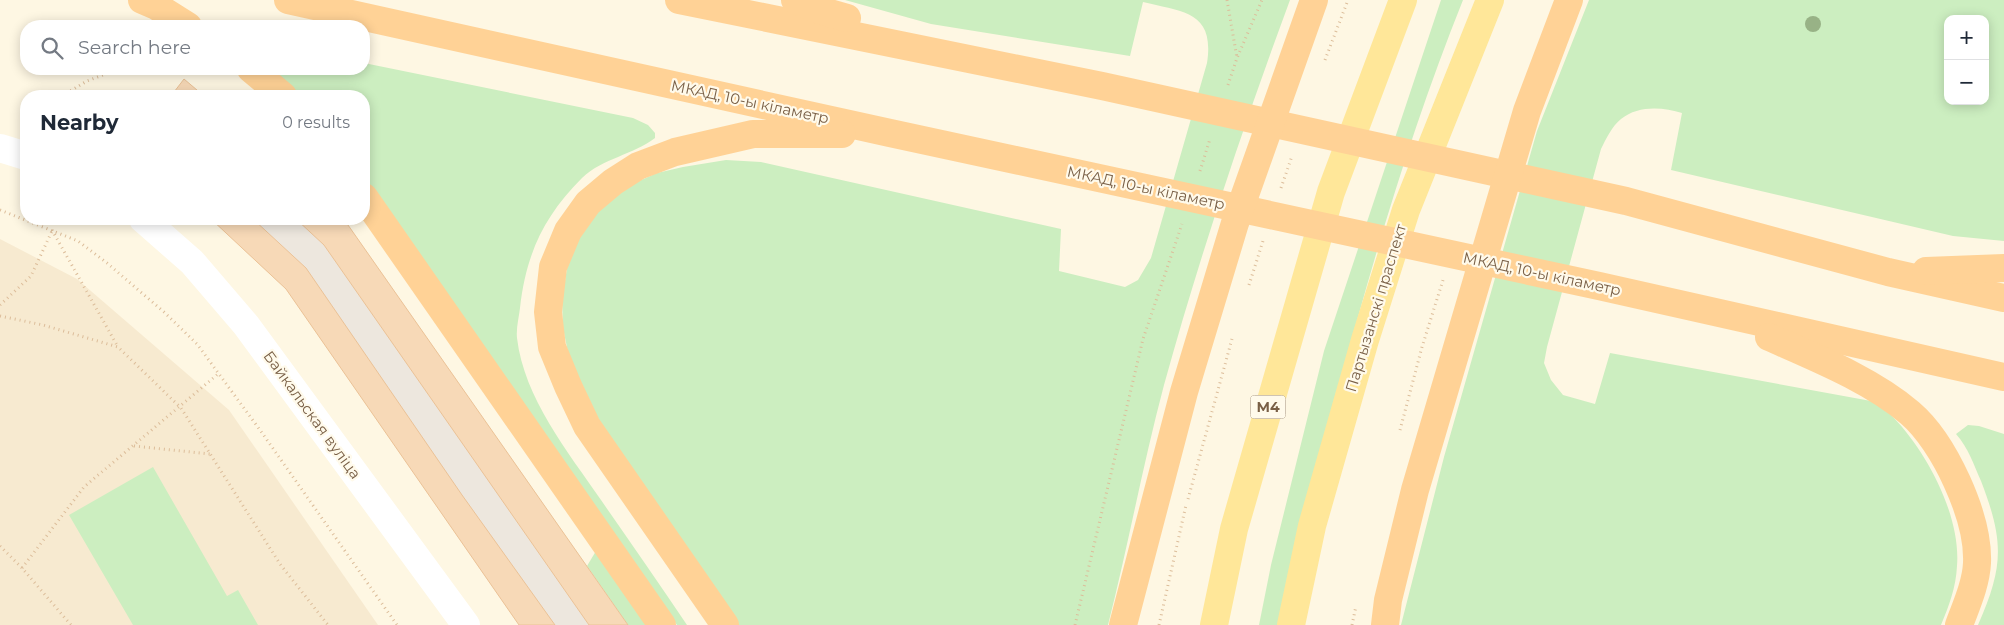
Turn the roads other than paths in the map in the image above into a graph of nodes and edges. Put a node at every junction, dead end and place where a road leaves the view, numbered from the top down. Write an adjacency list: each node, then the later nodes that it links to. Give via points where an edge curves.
1 (142, 0): 9 (highway)
2 (288, 0): 13 (highway, МКАД, 10-ы кіламетр)
3 (679, 0): 11 (highway)
4 (795, 0): 11 (highway, via 945,48)
5 (1314, 0): 23 (highway, via 1235,223 1184,392)
6 (1403, 0): 28 (main road, М4, via 1328,201 1234,529)
7 (1490, 0): 29 (main road, Партызанскі праспект, via 1406,210 1312,526)
8 (1569, 0): 24 (highway, via 1524,121 1415,490)
9 (178, 20)
10 (258, 75): 12 (highway)
11 (1110, 88): 19 (highway, via 1626,201)
12 (276, 90)
13 (890, 133): 21 (highway, МКАД, 10-ы кіламетр); 27 (highway, via 753,134 675,152 638,166 588,203 568,231 553,267 548,312 552,347 587,426)
14 (0, 148): 15 (street)
15 (20, 154)
16 (370, 206): 26 (highway)
17 (149, 225): 25 (street, Байкальская вуліца, via 192,262 246,325)
18 (2004, 268): 19 (highway)
19 (1888, 272): 20 (highway)
20 (2004, 298)
21 (1715, 313): 22 (highway, МКАД, 10-ы кіламетр); 30 (highway, via 1824,362 1884,394 1910,413 1935,442 1959,486 1972,524 1977,563)
22 (2004, 377)
23 (1127, 617)
24 (1385, 617)
25 (466, 625)
26 (662, 625)
27 (726, 625)
28 (1214, 625)
29 (1291, 625)
30 (1959, 625)

